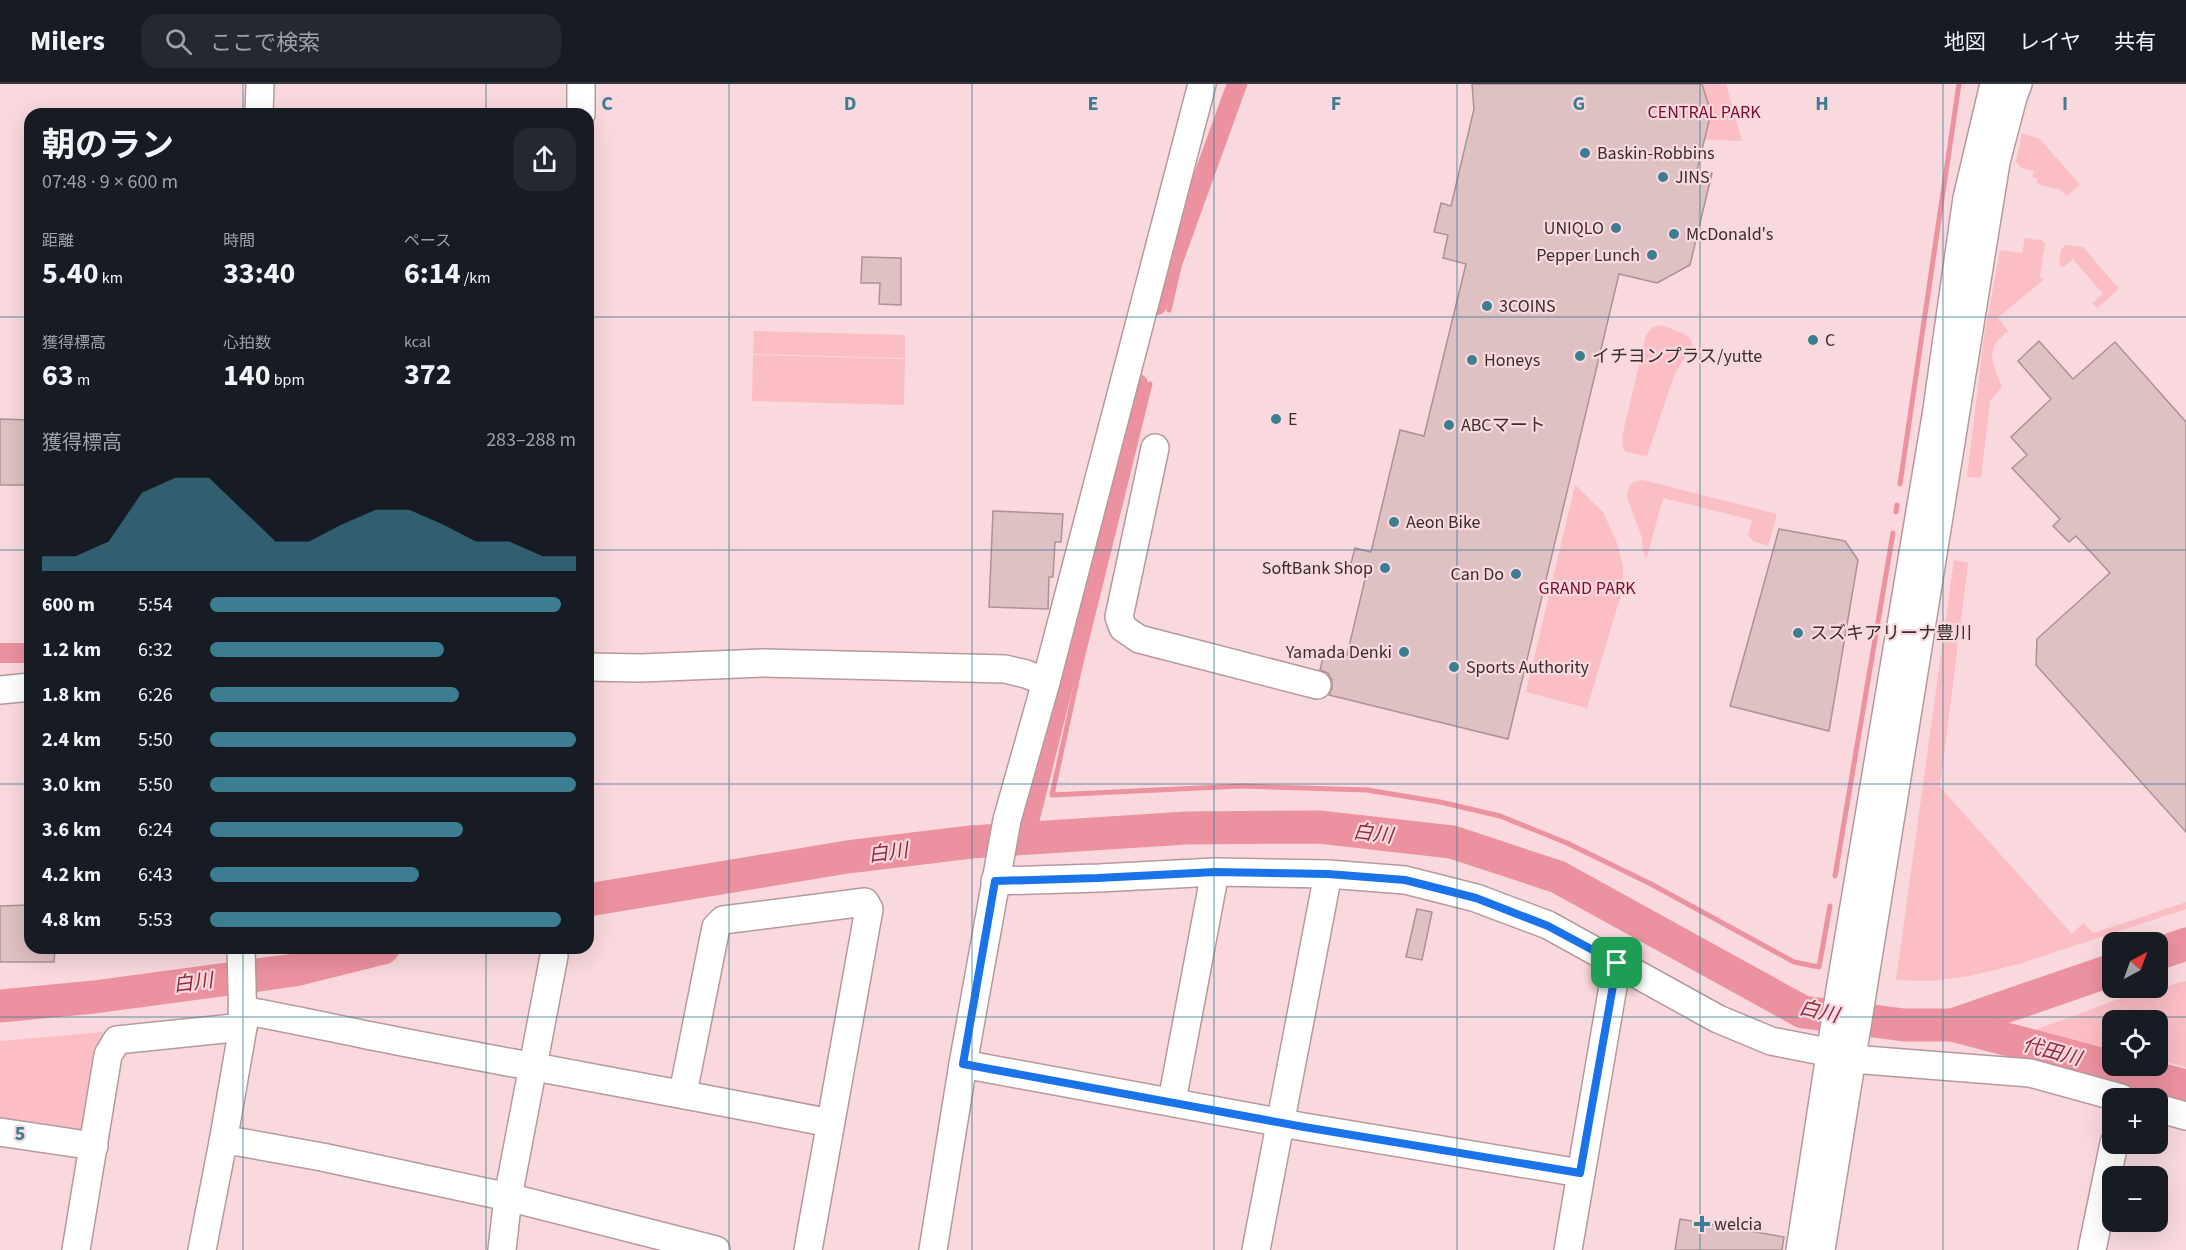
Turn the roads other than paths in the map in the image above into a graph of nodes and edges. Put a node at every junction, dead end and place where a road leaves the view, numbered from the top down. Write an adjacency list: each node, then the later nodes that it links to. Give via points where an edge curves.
1 (260, 84): 6 (street)
2 (581, 84): 7 (street)
3 (1202, 84): 11 (street)
4 (1994, 84): 15 (street, via 1967,198)
5 (2018, 84): 22 (street, via 1996,162)
6 (259, 108)
7 (581, 108)
8 (1155, 448): 12 (street, via 1119,616 1123,628 1139,639)
9 (1901, 524): 15 (street, via 1881,658)
10 (594, 667): 11 (street, via 763,663 1005,669)
11 (1046, 682): 16 (street)
12 (1317, 685)
13 (24, 688): 14 (street)
14 (0, 690)
15 (1881, 752): 22 (street)
16 (996, 872): 17 (street, via 1098,878); 25 (street)
17 (1215, 872): 18 (street); 29 (street)
18 (1328, 874): 21 (street, via 1405,880 1476,898 1548,926); 32 (street)
19 (241, 954): 23 (street)
20 (554, 956): 26 (street)
21 (1617, 963): 24 (street, via 1718,1019 1771,1041); 38 (street)
22 (1852, 991): 24 (street)
23 (242, 1019): 26 (street); 35 (street); 36 (street, via 117,1040 108,1055)
24 (1843, 1048): 28 (street, via 2030,1073); 48 (street); 49 (street)
25 (963, 1064): 29 (street); 45 (street)
26 (534, 1067): 27 (street); 39 (street)
27 (683, 1093): 33 (street); 33 (street, via 716,927 723,920 865,902 869,909)
28 (2102, 1093)
29 (1172, 1101): 32 (street)
30 (2168, 1111): 31 (street)
31 (2186, 1116)
32 (1281, 1122): 38 (street); 46 (street)
33 (830, 1124): 44 (street)
34 (0, 1132): 36 (street)
35 (223, 1142): 39 (street, via 322,1157); 41 (street)
36 (94, 1146): 40 (street)
37 (2112, 1154): 50 (street)
38 (1580, 1173): 47 (street)
39 (508, 1197): 42 (street); 43 (street)
40 (76, 1250)
41 (201, 1250)
42 (501, 1250)
43 (716, 1250)
44 (808, 1250)
45 (933, 1250)
46 (1256, 1250)
47 (1568, 1250)
48 (1800, 1250)
49 (1821, 1250)
50 (2092, 1250)

